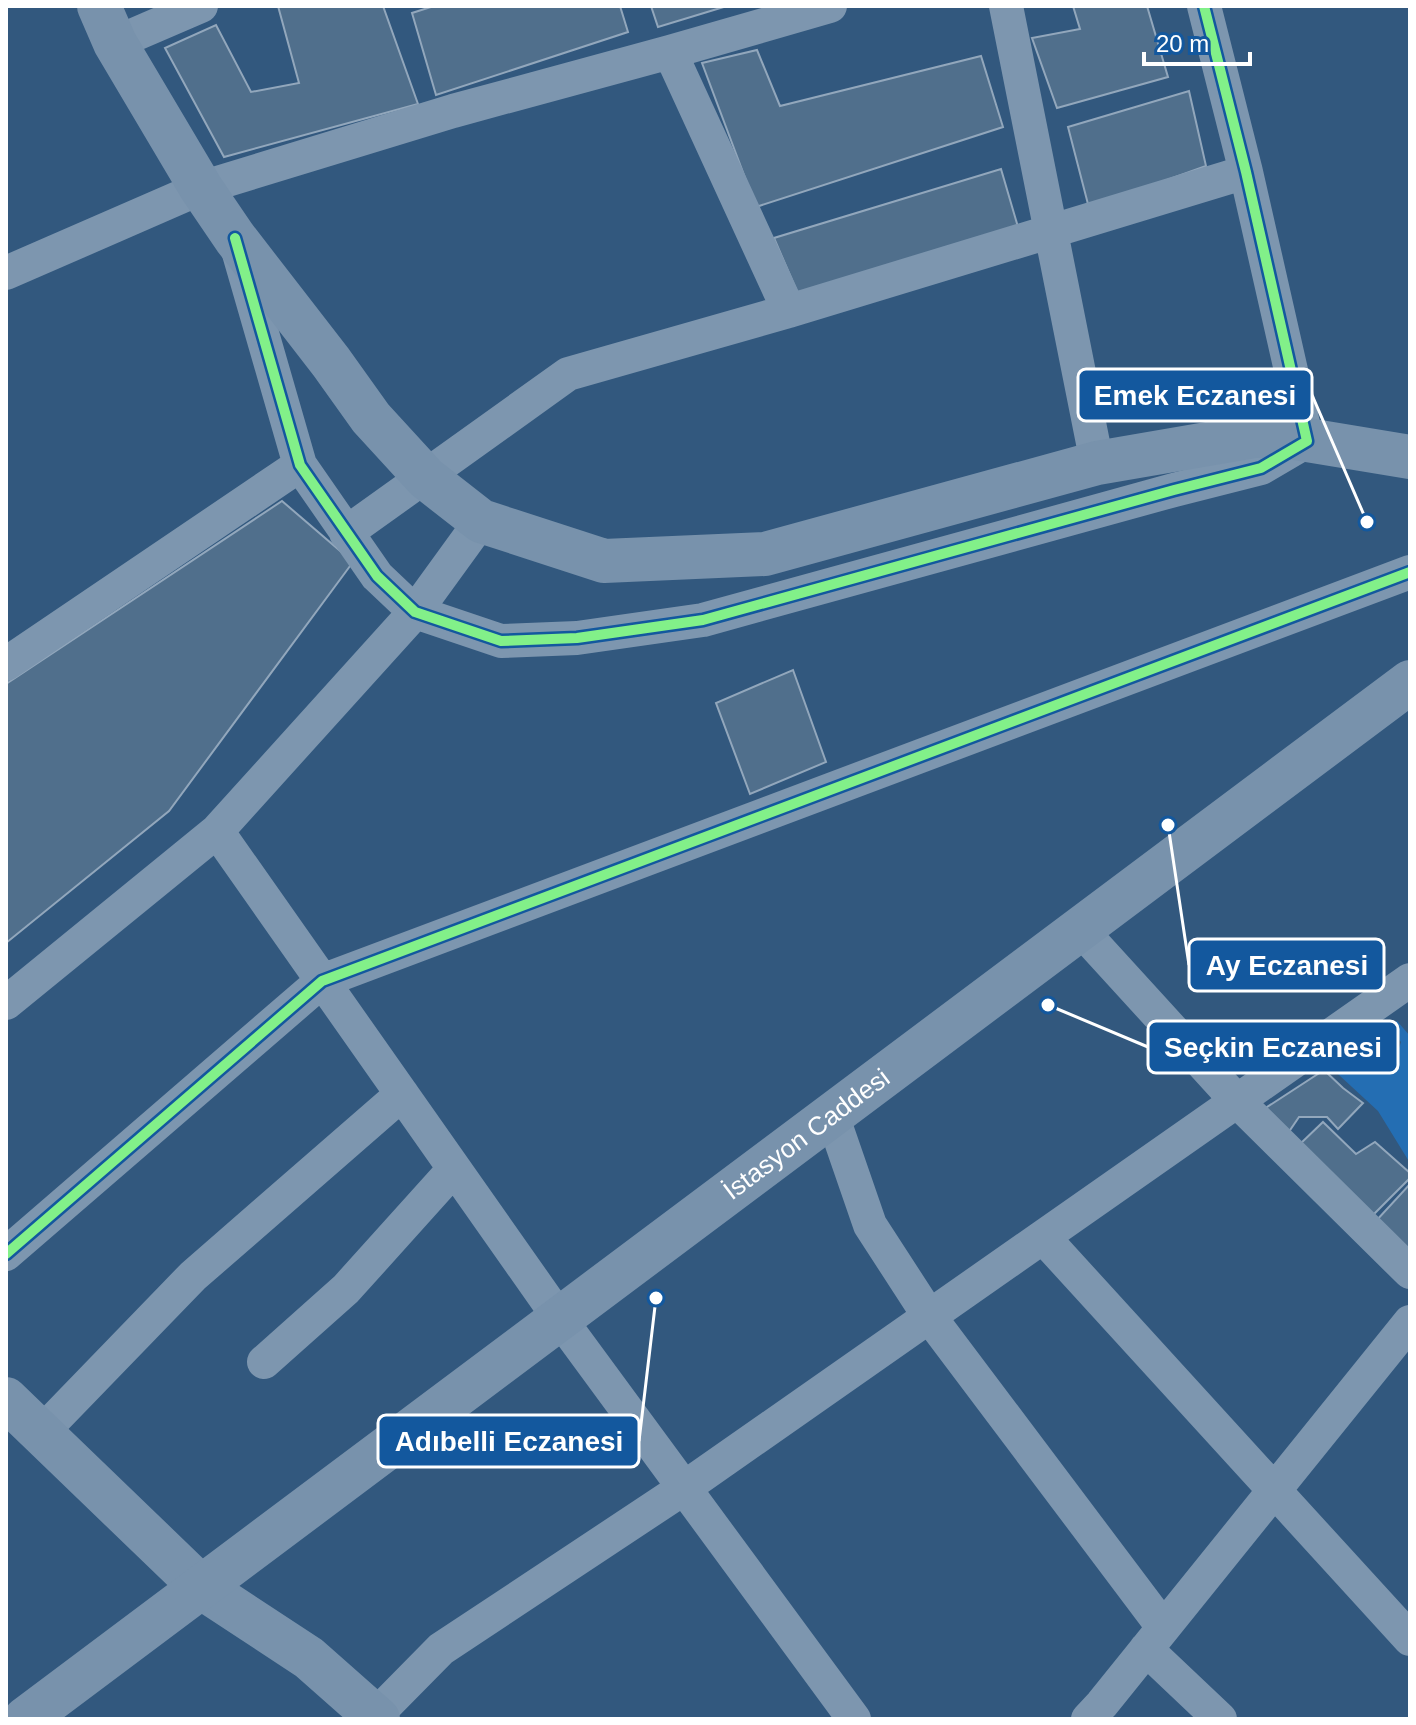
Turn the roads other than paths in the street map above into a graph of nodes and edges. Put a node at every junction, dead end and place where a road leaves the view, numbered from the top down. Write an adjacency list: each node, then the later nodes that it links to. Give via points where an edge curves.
1 (201, 6): 5 (street)
2 (830, 6): 6 (street)
3 (1006, 6): 9 (street)
4 (1204, 6): 7 (street)
5 (107, 24): 8 (main road)
6 (670, 52): 8 (street); 12 (street)
7 (1246, 172): 9 (street); 13 (street)
8 (201, 188): 10 (main road); 11 (street)
9 (1051, 230): 12 (street); 15 (street)
10 (235, 238): 16 (street); 17 (main road, via 371,418)
11 (6, 273)
12 (789, 311): 17 (street, via 568,374)
13 (1307, 441): 14 (main road); 15 (main road, via 1254,436); 21 (street, via 1261,468 703,620 577,638 501,641)
14 (1410, 457)
15 (1097, 463): 18 (main road, via 765,554 604,561)
16 (300, 465): 19 (street); 22 (street)
17 (426, 478): 18 (main road); 19 (street)
18 (481, 521): 21 (street)
19 (346, 533): 21 (street, via 377,576)
20 (1410, 572): 27 (street)
21 (415, 612): 24 (street)
22 (6, 664)
23 (1410, 682): 25 (main road, İstasyon Caddesi)
24 (217, 831): 27 (street); 28 (street)
25 (1080, 929): 30 (street); 31 (main road, İstasyon Caddesi)
26 (1410, 980): 30 (street)
27 (322, 981): 29 (street); 34 (street)
28 (6, 1003)
29 (402, 1094): 32 (street); 41 (street, via 193,1276)
30 (1237, 1101): 33 (street); 35 (street)
31 (832, 1115): 36 (street, via 870,1225); 37 (main road, İstasyon Caddesi)
32 (454, 1169): 37 (street); 39 (street, via 346,1289)
33 (1043, 1237): 36 (street); 43 (street)
34 (6, 1254)
35 (1410, 1272)
36 (929, 1316): 42 (street); 45 (street)
37 (560, 1319): 42 (street); 44 (main road, İstasyon Caddesi)
38 (1410, 1322): 43 (street)
39 (264, 1362)
40 (6, 1399): 41 (main road)
41 (41, 1433): 44 (main road)
42 (684, 1488): 47 (street, via 441,1649); 49 (street)
43 (1273, 1491): 45 (street); 46 (street)
44 (201, 1587): 47 (main road, via 309,1658); 48 (main road, İstasyon Caddesi)
45 (1155, 1638): 50 (street); 51 (street)
46 (1410, 1639)
47 (376, 1718)
48 (25, 1719)
49 (854, 1719)
50 (1088, 1719)
51 (1220, 1719)

